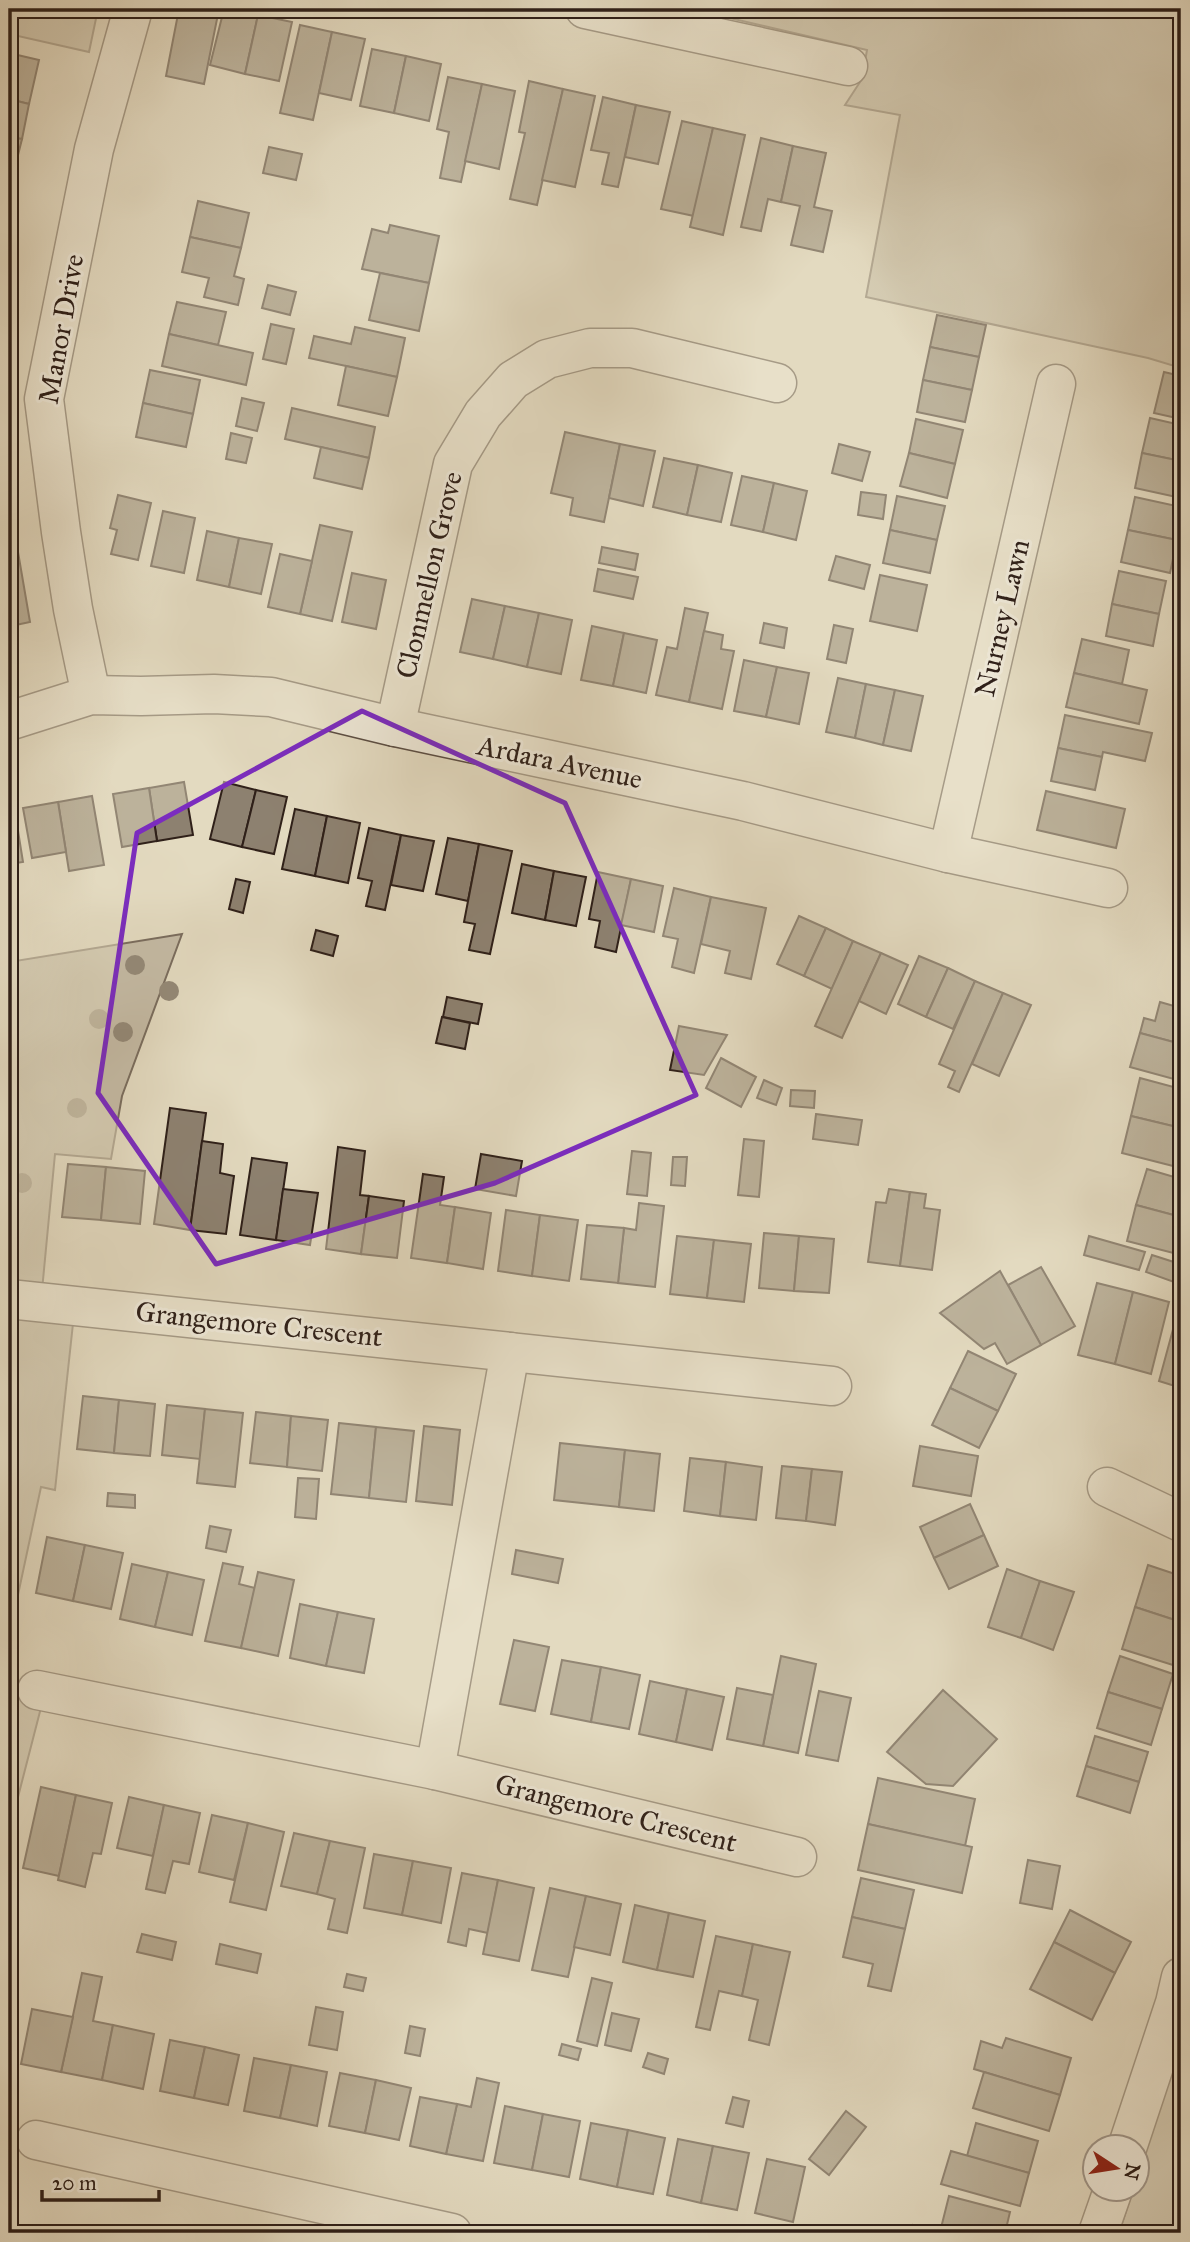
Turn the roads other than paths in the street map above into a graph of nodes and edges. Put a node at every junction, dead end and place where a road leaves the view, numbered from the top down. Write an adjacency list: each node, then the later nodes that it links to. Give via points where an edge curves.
1 (132, 9): 7 (street, Manor Drive, via 94,149 44,399 73,609)
2 (585, 9): 3 (street)
3 (644, 15): 4 (street)
4 (848, 66)
5 (777, 383): 9 (street, Clonmellon Grove, via 632,348 590,348 547,359 513,380 483,414 453,464)
6 (1056, 384): 10 (street, Nurney Lawn)
7 (91, 695): 8 (street, Ardara Avenue); 9 (street, Ardara Avenue, via 271,697)
8 (9, 721)
9 (395, 727): 10 (street, Ardara Avenue, via 743,801)
10 (948, 853): 11 (street, Ardara Avenue)
11 (1108, 888)
12 (9, 1298): 13 (street, Grangemore Crescent)
13 (510, 1352): 14 (street, Grangemore Crescent); 18 (street)
14 (832, 1386)
15 (1107, 1487): 16 (street)
16 (1181, 1522)
17 (37, 1690): 18 (street, Grangemore Crescent)
18 (435, 1770): 19 (street, Grangemore Crescent)
19 (797, 1857)
20 (1179, 1995): 21 (street)
21 (1131, 2134)
22 (36, 2140): 24 (street)
23 (1108, 2204): 26 (street)
24 (376, 2225): 25 (street)
25 (452, 2233)
26 (1098, 2233)

